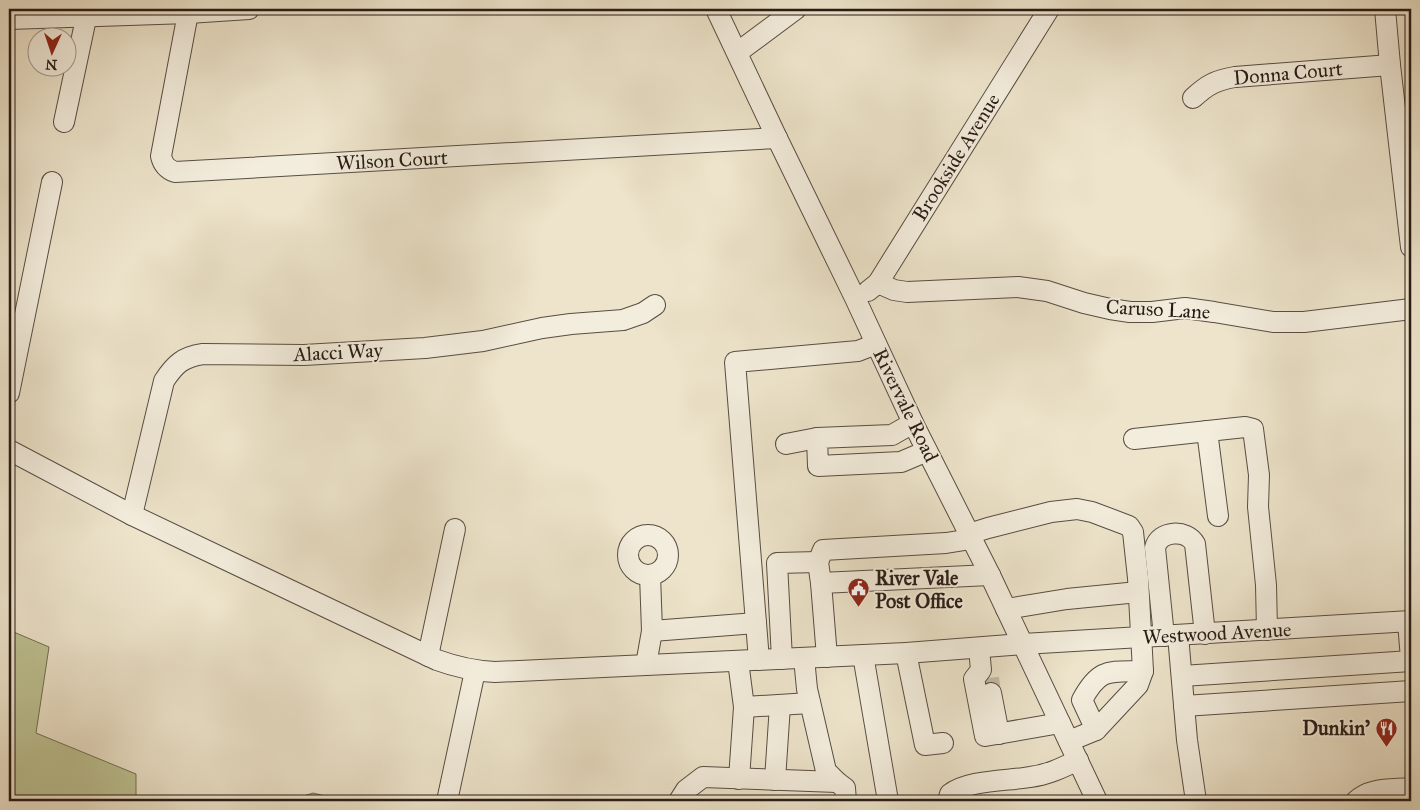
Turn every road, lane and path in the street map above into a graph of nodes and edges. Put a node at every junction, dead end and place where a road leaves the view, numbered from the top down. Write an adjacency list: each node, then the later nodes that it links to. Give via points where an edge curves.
1 (249, 9): 7 (street)
2 (716, 9): 9 (street, Rivervale Road)
3 (796, 9): 9 (street)
4 (1049, 9): 16 (street, Brookside Avenue)
5 (1385, 9): 10 (street)
6 (87, 12): 7 (street); 8 (street); 12 (street)
7 (188, 13): 13 (street, Wilson Court, via 161,156 168,169 175,172)
8 (9, 19)
9 (738, 52): 13 (street, Rivervale Road)
10 (1390, 65): 11 (street, Donna Court, via 1228,78 1211,83); 15 (street)
11 (1193, 98)
12 (64, 122)
13 (777, 138): 17 (street, Rivervale Road)
14 (52, 182): 21 (street)
15 (1411, 247)
16 (878, 283): 17 (street, Brookside Avenue); 19 (street, Caruso Lane, via 906,292 1018,287 1130,312 1185,308 1273,322 1304,322)
17 (855, 298): 20 (street, Rivervale Road)
18 (655, 305): 29 (street, Alacci Way, via 624,320 570,324 483,341 425,348 304,355 191,356 170,370 164,381)
19 (1411, 309)
20 (876, 344): 22 (street, Rivervale Road); 40 (street, via 858,351 736,362)
21 (9, 393)
22 (913, 423): 24 (street, via 892,435); 28 (street, Rivervale Road)
23 (1207, 431): 25 (street); 30 (street); 41 (street, via 1253,429 1259,475 1258,506)
24 (817, 438): 26 (street); 28 (street, via 818,466 901,462)
25 (1134, 439)
26 (786, 444)
27 (9, 450): 29 (street, Westwood Avenue)
28 (927, 451): 32 (street, Rivervale Road)
29 (132, 514): 50 (street, Westwood Avenue)
30 (1218, 516)
31 (455, 529): 50 (street)
32 (970, 536): 33 (street, via 946,543 823,550); 35 (street, Rivervale Road); 37 (street, via 988,528 1051,512 1077,509 1092,512 1129,526 1133,532)
33 (818, 562): 36 (street); 53 (street, via 777,563)
34 (650, 575): 42 (street)
35 (990, 575): 36 (street); 38 (street, Rivervale Road)
36 (820, 583): 51 (street)
37 (1138, 592): 38 (street); 45 (street)
38 (1006, 609): 46 (street, Rivervale Road)
39 (1410, 621): 41 (street, Westwood Avenue); 55 (street)
40 (756, 623): 42 (street); 54 (street)
41 (1267, 630): 43 (street, Westwood Avenue)
42 (652, 631): 57 (street)
43 (1206, 634): 44 (street, Westwood Avenue); 44 (street, via 1195,544 1192,538 1178,533 1160,538 1155,548)
44 (1171, 636): 45 (street, Westwood Avenue); 60 (street)
45 (1140, 637): 46 (street, Westwood Avenue); 59 (street)
46 (1023, 644): 47 (street, Westwood Avenue); 67 (street, Rivervale Road)
47 (979, 648): 48 (street, Westwood Avenue); 67 (street, via 987,680 974,679 985,736)
48 (906, 654): 49 (street, Westwood Avenue); 68 (street, via 925,744)
49 (863, 655): 51 (street, Westwood Avenue); 77 (street)
50 (428, 656): 58 (street, Westwood Avenue)
51 (827, 657): 52 (street, Westwood Avenue)
52 (804, 658): 53 (street, Westwood Avenue); 62 (street)
53 (782, 659): 54 (street, Westwood Avenue)
54 (759, 660): 56 (street, Westwood Avenue)
55 (1411, 660): 60 (street)
56 (738, 661): 57 (street, Westwood Avenue); 65 (street)
57 (646, 665): 58 (street, Westwood Avenue, via 495,672)
58 (475, 670): 74 (street)
59 (1143, 671): 66 (street, via 1138,685); 66 (street, via 1109,672 1097,678 1089,688 1082,700)
60 (1182, 676): 64 (street)
61 (1411, 691): 64 (street)
62 (810, 703): 63 (street); 72 (street, via 826,771)
63 (780, 705): 65 (street); 71 (street)
64 (1184, 706): 80 (street)
65 (744, 707): 70 (street)
66 (1096, 730): 67 (street)
67 (1064, 732): 69 (street, Rivervale Road)
68 (943, 743)
69 (1078, 760): 78 (street, via 1052,773 961,787 950,794); 79 (street, Rivervale Road)
70 (739, 779): 71 (street); 75 (street, via 703,777 686,790)
71 (775, 780): 72 (street)
72 (837, 782): 76 (street, via 846,788)
73 (1411, 788): 81 (street, via 1373,791)
74 (447, 801)
75 (679, 801)
76 (846, 801)
77 (888, 801)
78 (948, 801)
79 (1097, 801)
80 (1196, 801)
81 (1356, 801)

